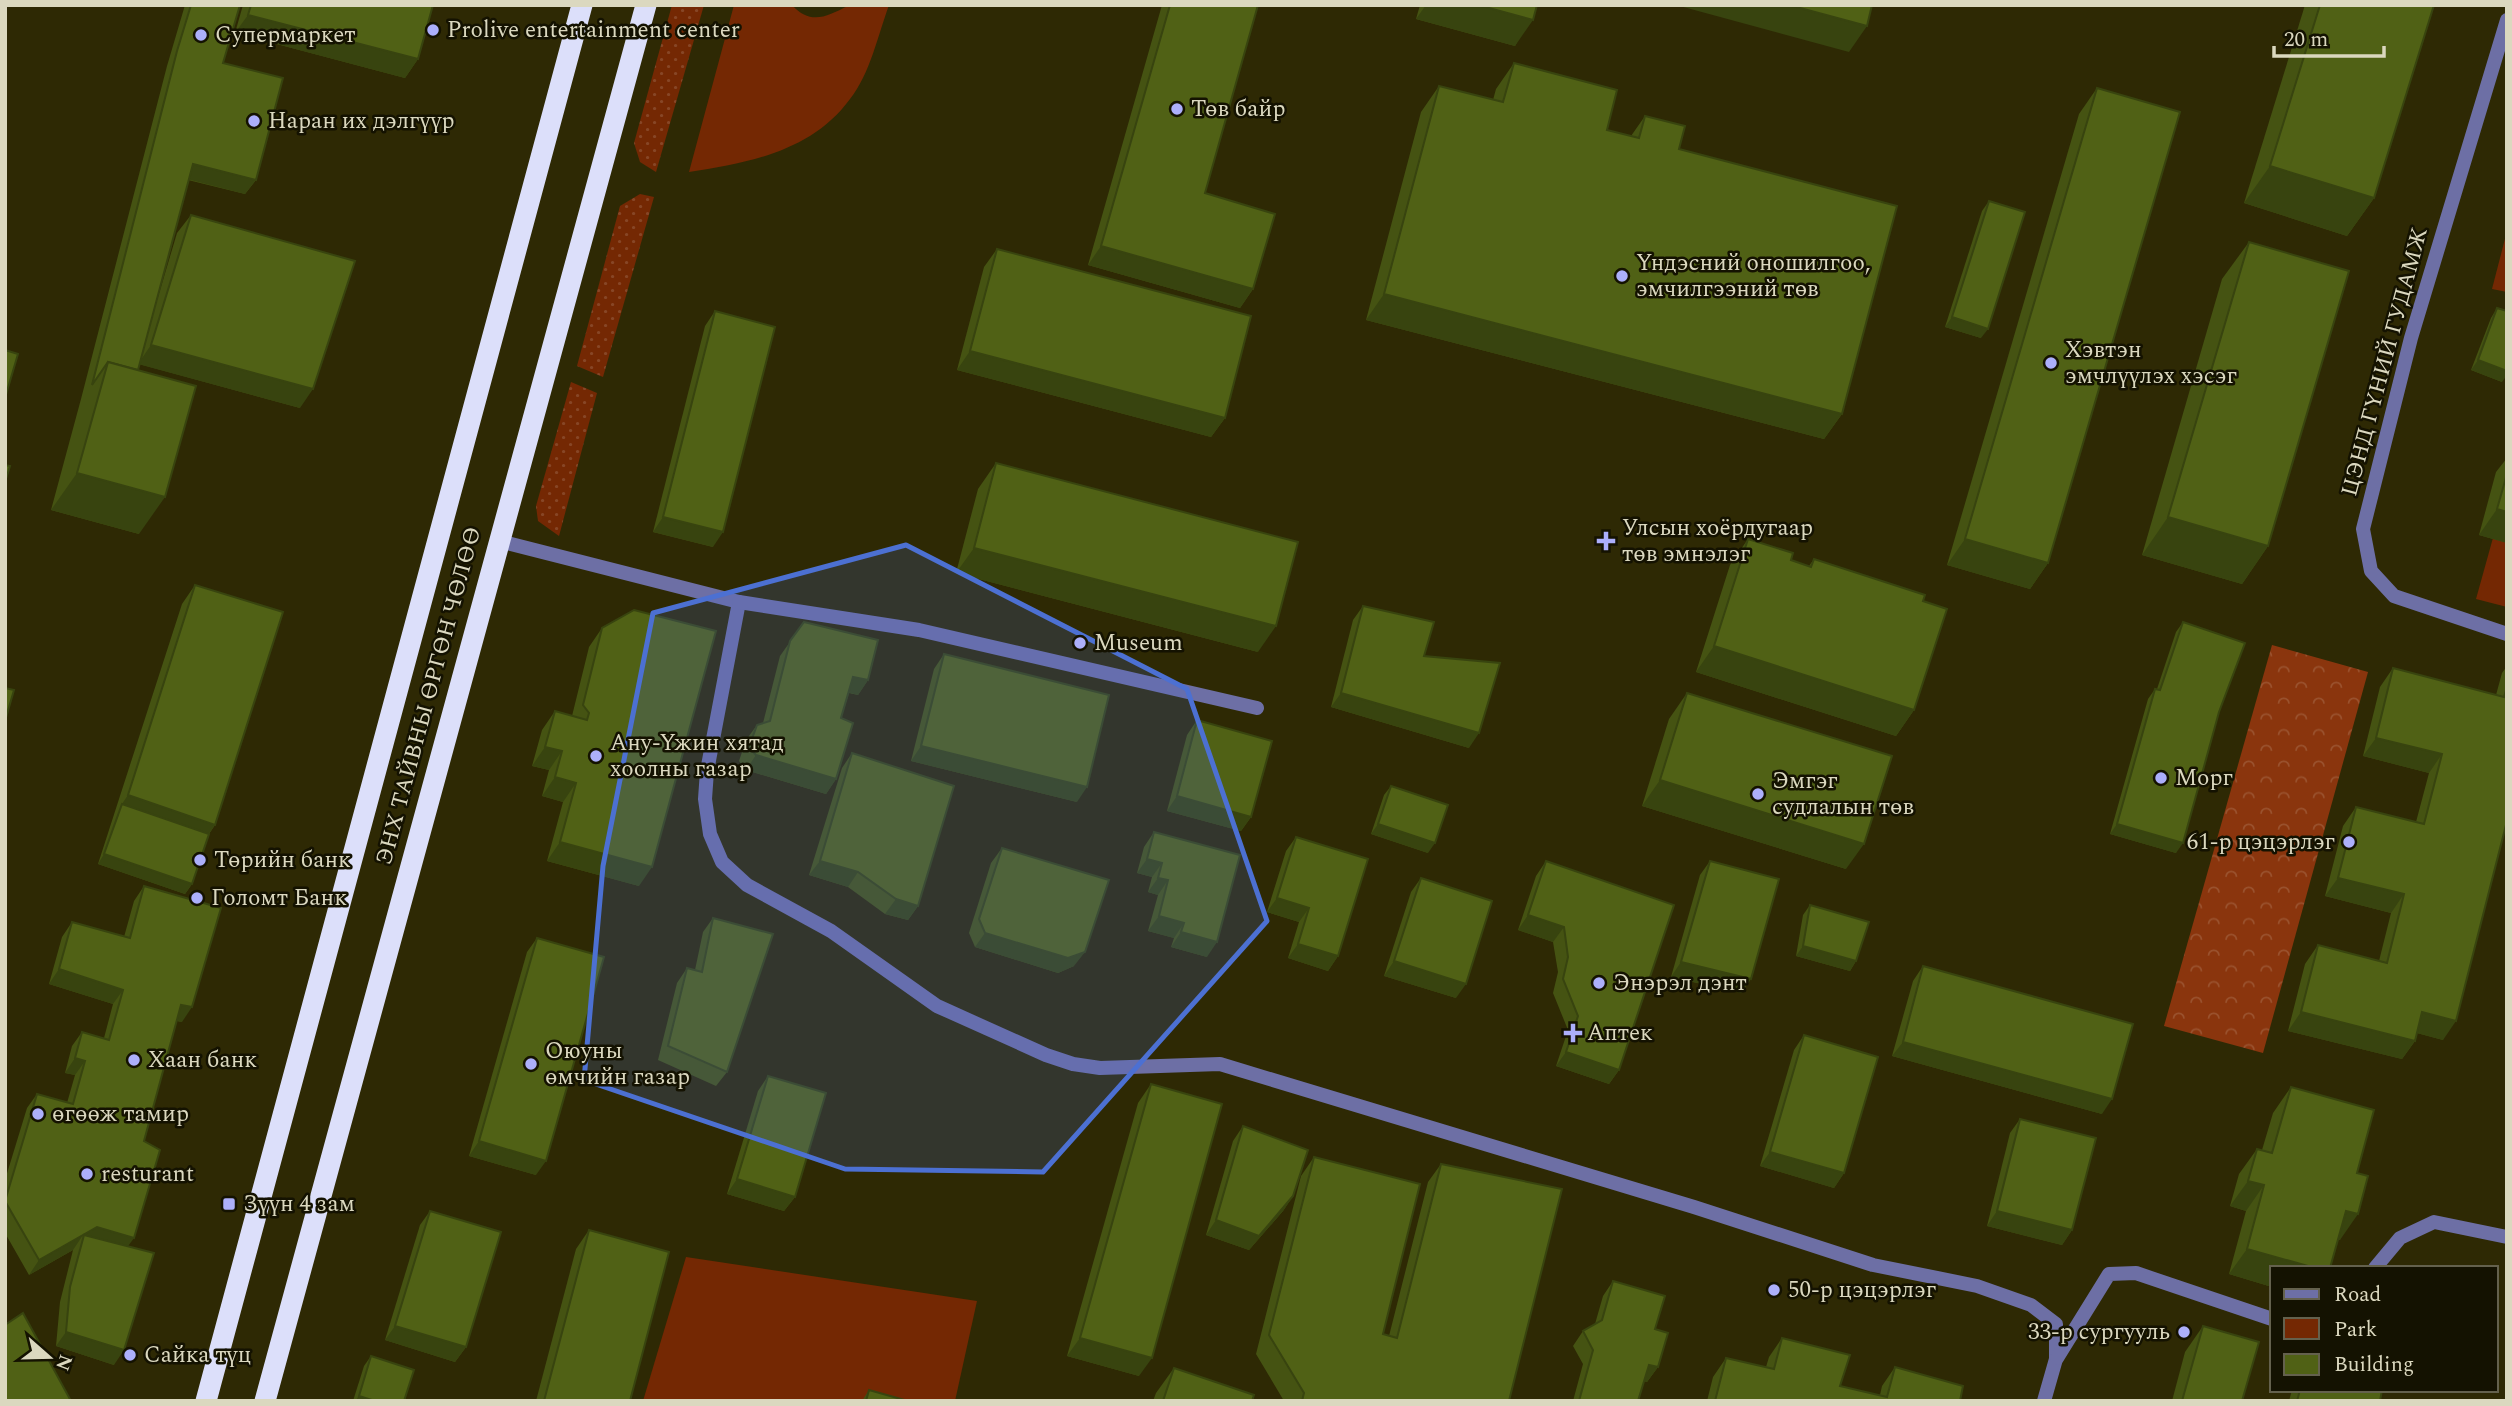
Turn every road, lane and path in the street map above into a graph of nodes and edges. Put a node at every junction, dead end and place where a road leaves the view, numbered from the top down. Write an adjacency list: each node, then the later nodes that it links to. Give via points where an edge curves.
1 (582, 5): 12 (highway, ЭНХ ТАЙВНЫ ӨРГӨН ЧӨЛӨӨ)
2 (646, 5): 4 (highway, ЭНХ ТАЙВНЫ ӨРГӨН ЧӨЛӨӨ)
3 (2507, 20): 6 (street, ЦЭНД ГҮНИЙ ГУДАМЖ, via 2411,338 2363,528 2371,571 2394,596)
4 (499, 541): 5 (street); 13 (highway, ЭНХ ТАЙВНЫ ӨРГӨН ЧӨЛӨӨ)
5 (739, 601): 7 (street, via 919,630); 11 (street, via 705,799 710,834 722,862 747,886 831,931 937,1006 1073,1064 1100,1068 1220,1064 1873,1265 1977,1286 2031,1305 2056,1324)
6 (2507, 634)
7 (1257, 708)
8 (2507, 1237): 9 (street, via 2434,1222 2400,1238)
9 (2377, 1266)
10 (2270, 1318): 11 (street, via 2136,1273 2109,1274)
11 (2056, 1359): 14 (street)
12 (206, 1401)
13 (265, 1401)
14 (2044, 1401)

